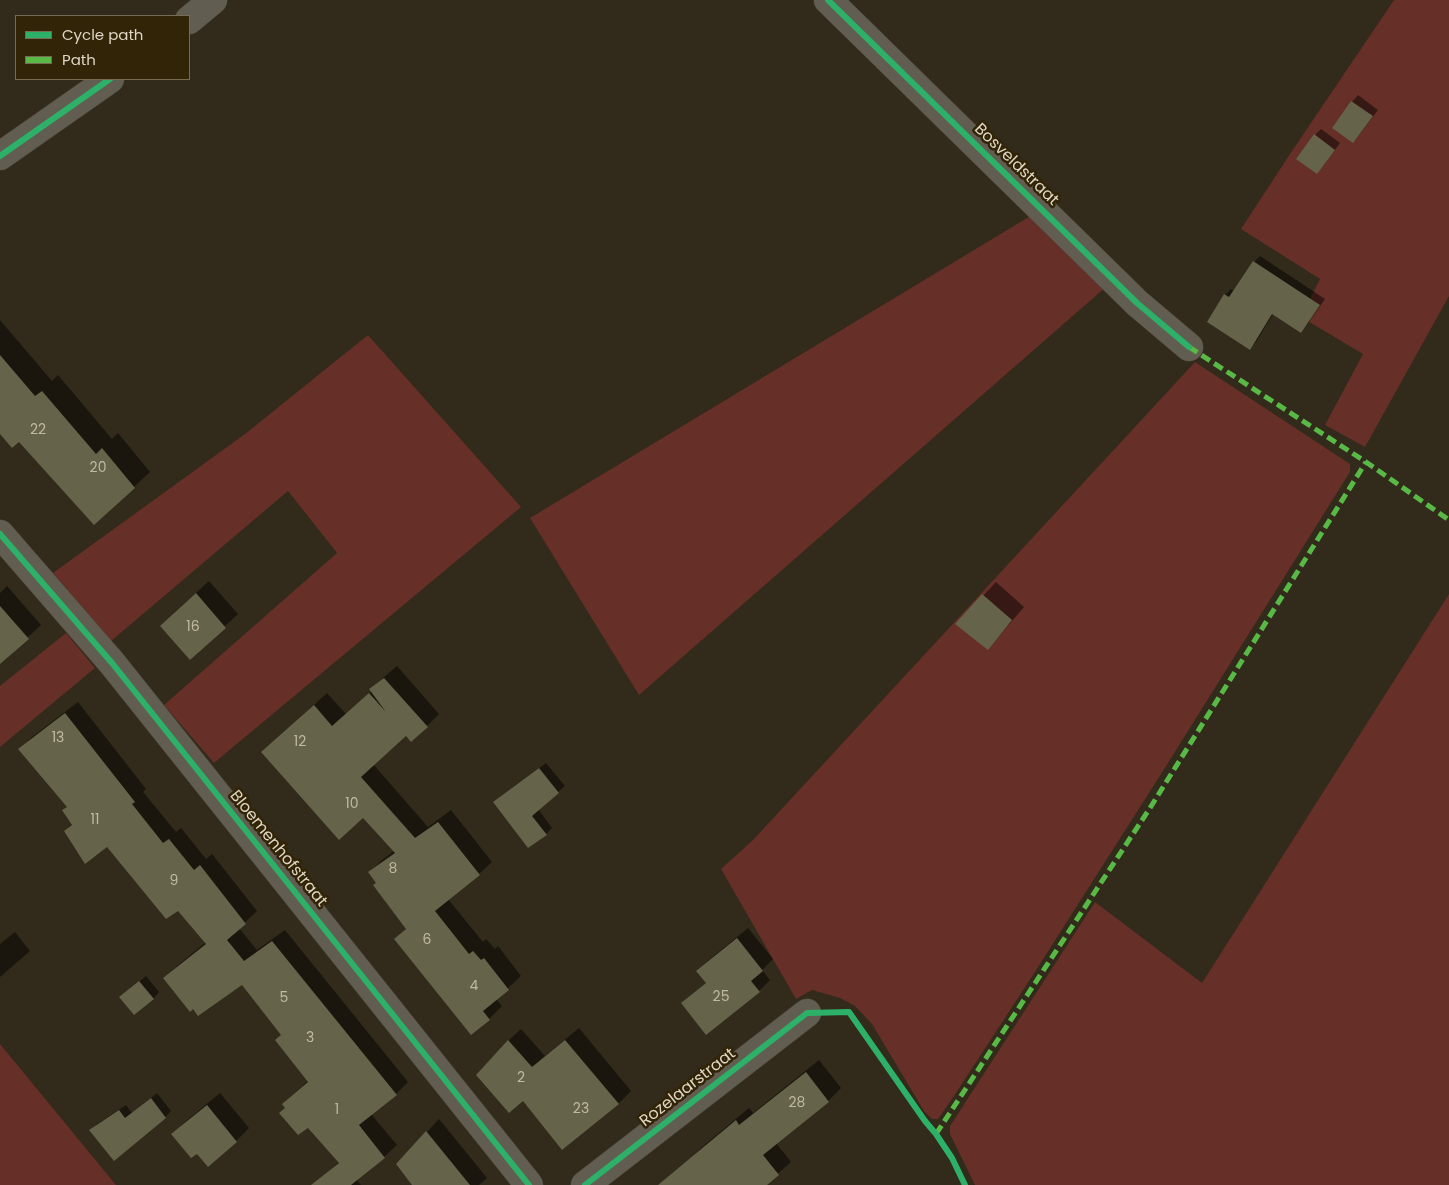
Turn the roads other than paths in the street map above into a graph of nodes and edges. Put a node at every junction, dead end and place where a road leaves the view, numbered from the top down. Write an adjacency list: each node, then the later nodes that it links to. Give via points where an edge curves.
1 (213, 0): 3 (street)
2 (828, 0): 6 (street, Bosveldstraat, via 1137,303)
3 (190, 19)
4 (109, 80): 5 (street)
5 (0, 156)
6 (1188, 347)
7 (0, 534): 9 (street, Bloemenhofstraat, via 112,663)
8 (808, 1014): 10 (street, Rozelaarstraat)
9 (529, 1185)
10 (584, 1185)

